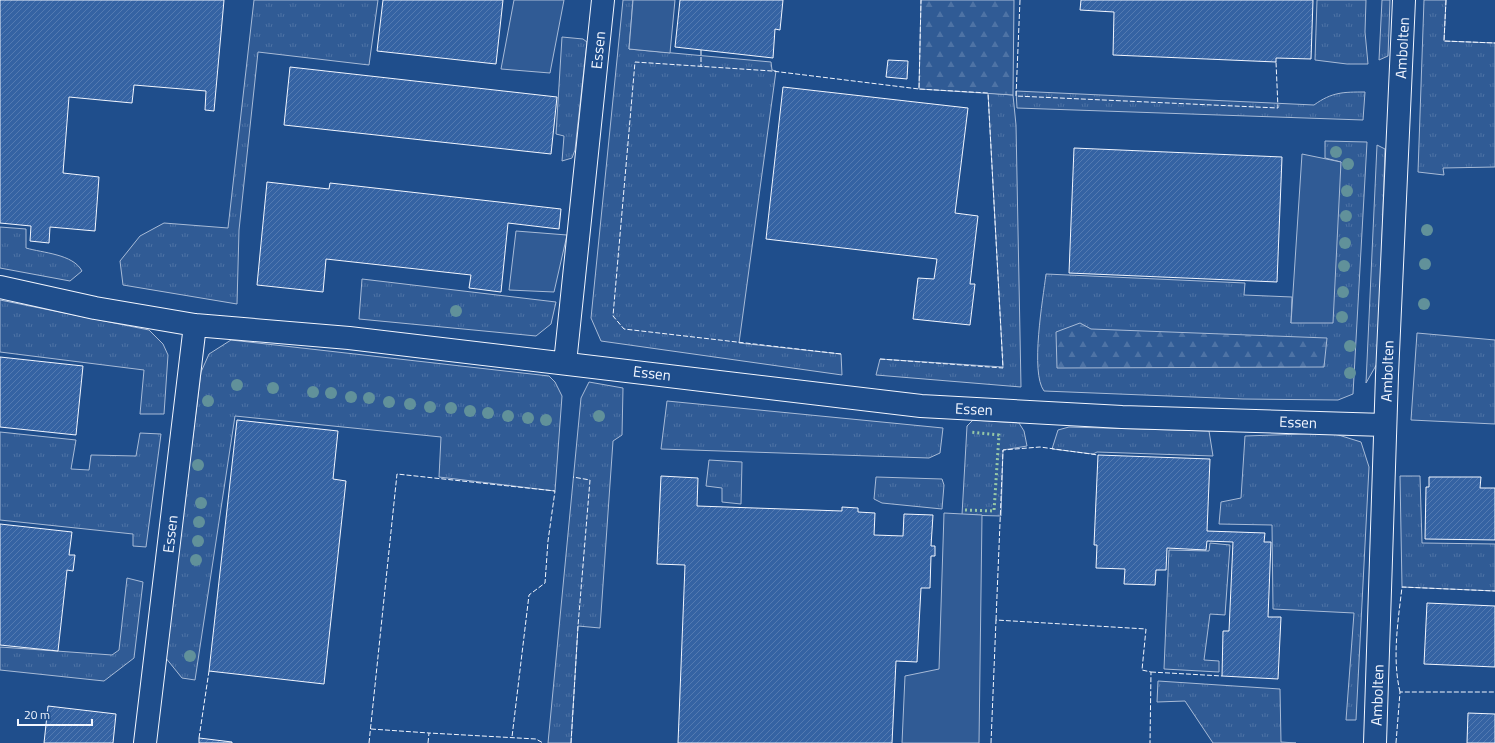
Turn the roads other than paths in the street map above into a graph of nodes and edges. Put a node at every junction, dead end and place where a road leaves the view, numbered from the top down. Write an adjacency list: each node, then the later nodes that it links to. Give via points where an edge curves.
1 (603, 0): 5 (street, Essen)
2 (1404, 0): 6 (street, Ambolten)
3 (0, 287): 4 (street, Essen, via 95,308)
4 (195, 325): 5 (street, Essen, via 349,338); 7 (street, Essen)
5 (565, 362): 6 (street, Essen, via 921,406 1122,417)
6 (1385, 425): 8 (street, Ambolten)
7 (146, 743)
8 (1375, 743)

